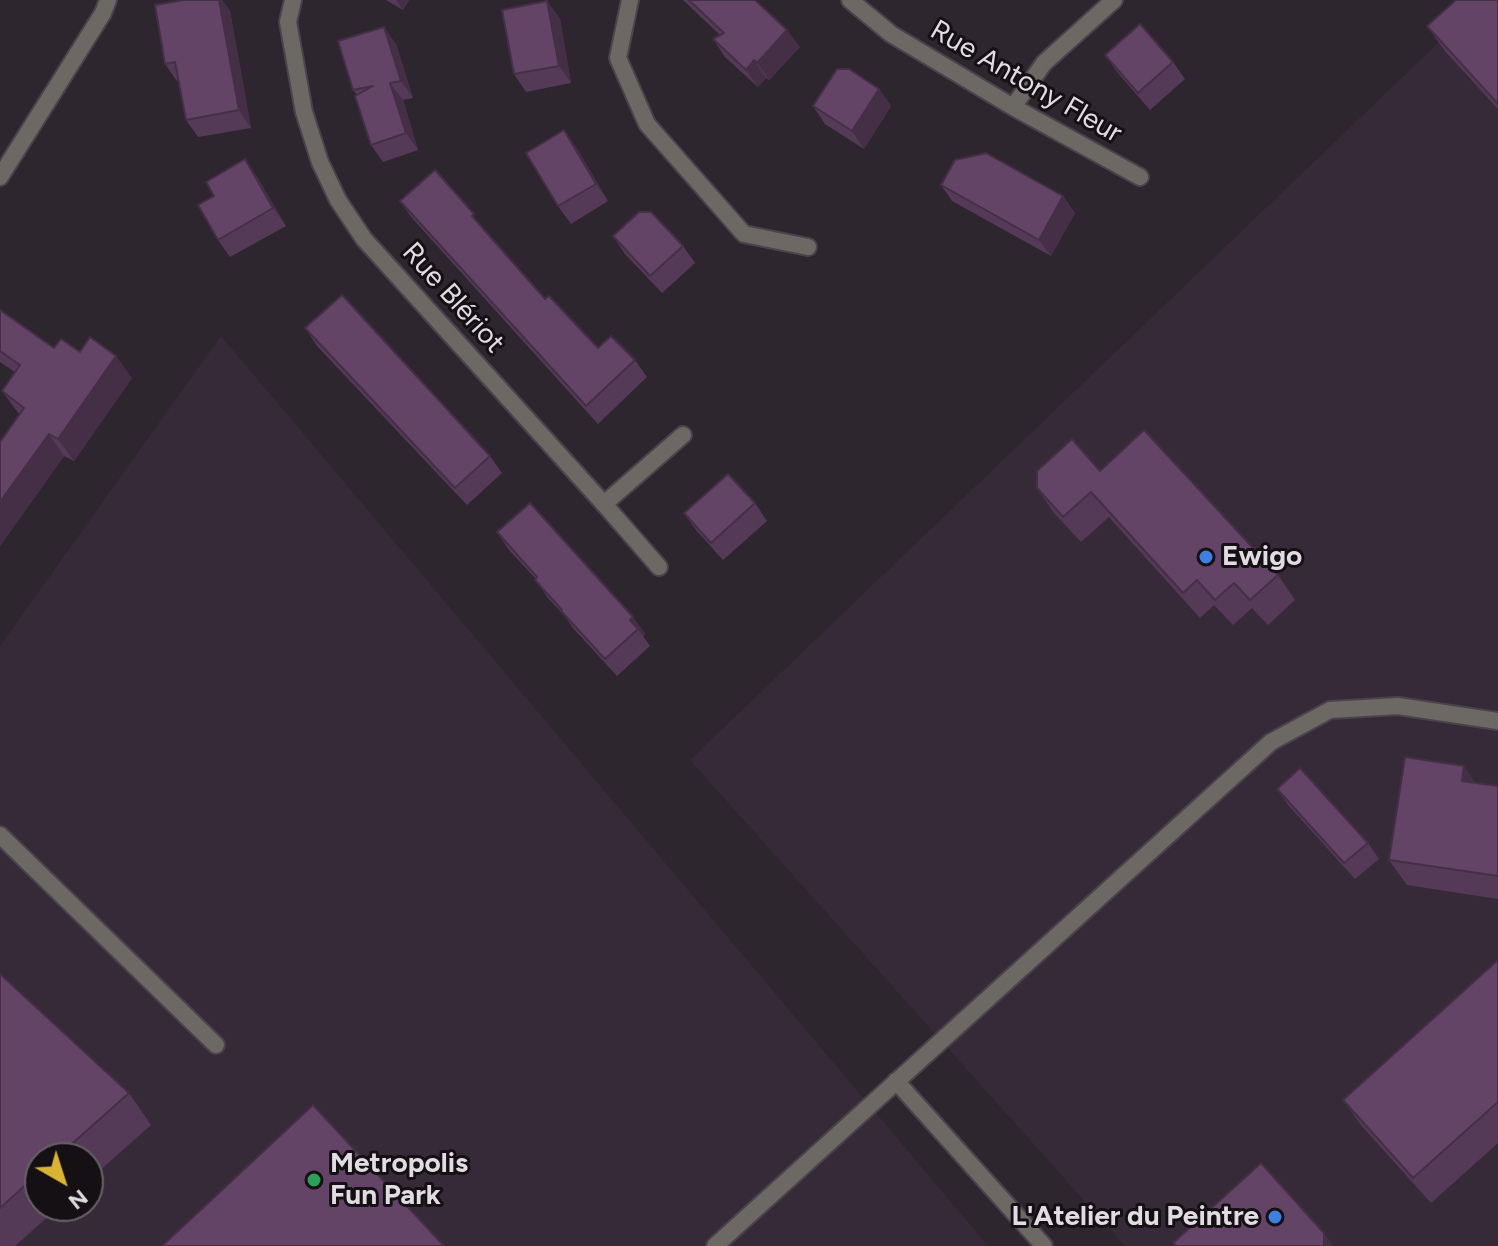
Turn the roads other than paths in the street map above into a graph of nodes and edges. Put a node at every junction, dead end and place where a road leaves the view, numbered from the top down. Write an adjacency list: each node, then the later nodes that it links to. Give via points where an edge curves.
1 (108, 0): 7 (street)
2 (293, 0): 11 (street, Rue Blériot, via 288,22 304,112 338,200 364,239)
3 (630, 0): 9 (street, via 618,58 647,124 744,234)
4 (850, 0): 6 (street, Rue Antony Fleur, via 891,34)
5 (1114, 0): 6 (street, via 1044,63)
6 (1013, 107): 8 (street, Rue Antony Fleur)
7 (0, 177)
8 (1140, 177)
9 (808, 247)
10 (683, 435): 11 (street)
11 (604, 504): 12 (street, Rue Blériot)
12 (659, 567)
13 (1498, 721): 16 (street, via 1398,706 1330,710 1271,742)
14 (0, 835): 15 (street)
15 (216, 1045)
16 (896, 1081): 17 (street); 18 (street)
17 (715, 1246)
18 (1044, 1246)

